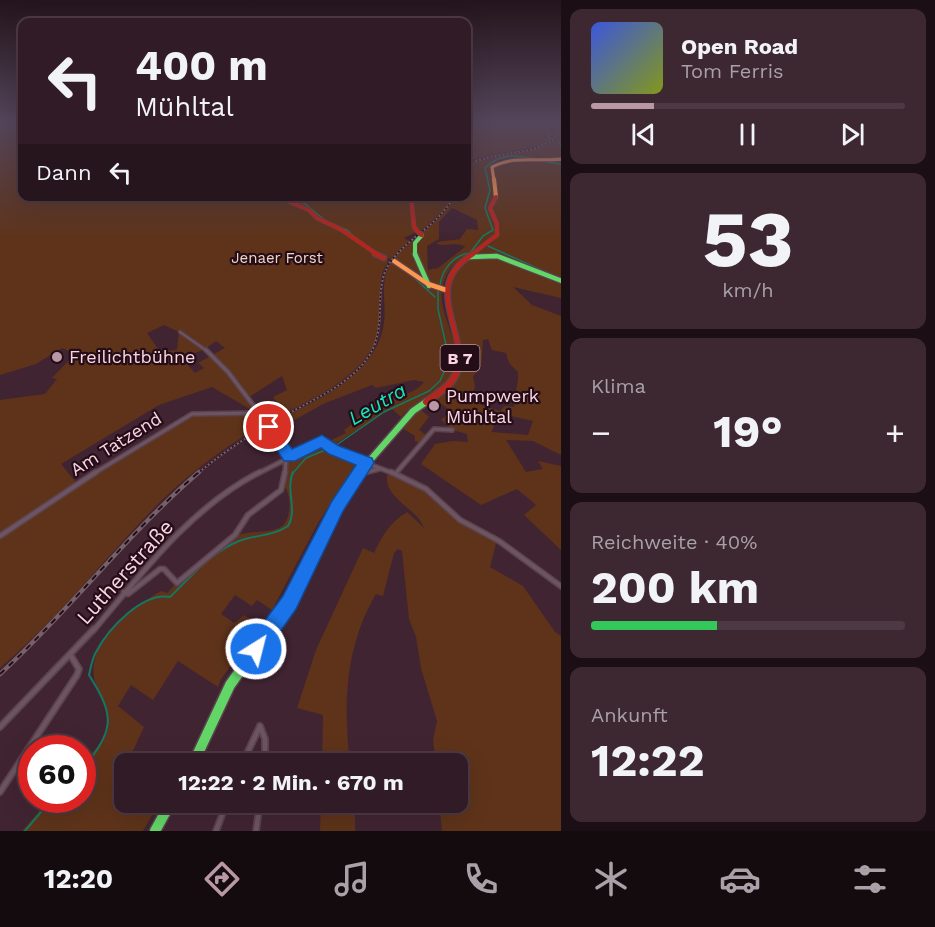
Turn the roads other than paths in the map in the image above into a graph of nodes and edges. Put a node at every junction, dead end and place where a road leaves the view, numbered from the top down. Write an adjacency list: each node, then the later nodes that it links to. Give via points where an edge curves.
1 (511, 160): 4 (main road, via 491,169 496,196 490,208 498,232)
2 (288, 201): 5 (main road, via 309,210)
3 (410, 201): 8 (main road, via 416,218 414,227 420,233 415,258)
4 (469, 257): 7 (main road, via 497,256); 8 (main road, via 451,270)
5 (384, 258)
6 (394, 261): 8 (main road)
7 (561, 281)
8 (437, 288): 15 (main road, B 7, via 445,300 460,369 452,383 413,411)
9 (180, 332): 10 (street, via 223,369)
10 (258, 413): 11 (street); 19 (street, Am Tatzend, via 198,412 185,418 126,452)
11 (266, 423)
12 (269, 427): 14 (street)
13 (452, 430): 17 (street, via 434,429)
14 (288, 458): 15 (street, Lutherstraße, via 322,441); 21 (street, Lutherstraße, via 227,492 197,516); 21 (street, via 281,490 249,514 235,535 177,583 160,569 139,588)
15 (366, 463): 16 (street); 18 (main road)
16 (380, 469): 17 (street); 18 (street)
17 (396, 472): 20 (street, via 428,490 454,516 498,540)
18 (357, 475): 24 (main road, via 331,517 289,602 230,685)
19 (0, 536)
20 (561, 587)
21 (124, 592): 22 (street, Lutherstraße)
22 (71, 656): 23 (street, Lutherstraße); 27 (street, via 79,669 77,675)
23 (0, 728)
24 (198, 753)
25 (246, 753): 26 (street, via 256,729 261,727)
26 (265, 753)
27 (0, 792)
28 (165, 813): 31 (main road)
29 (223, 813): 32 (street)
30 (258, 813): 33 (street)
31 (155, 831)
32 (216, 831)
33 (256, 831)

